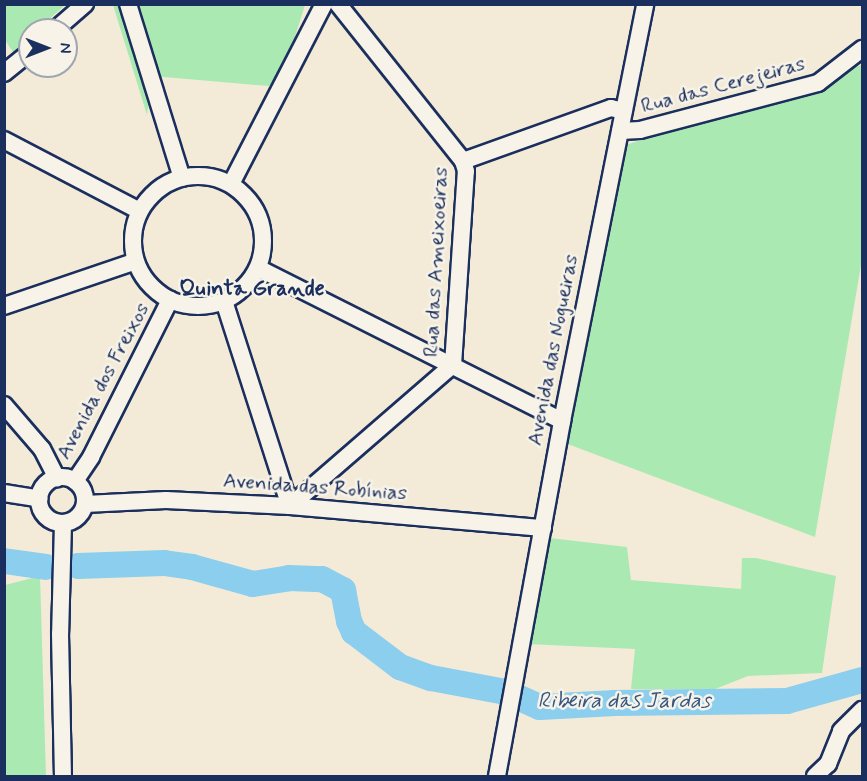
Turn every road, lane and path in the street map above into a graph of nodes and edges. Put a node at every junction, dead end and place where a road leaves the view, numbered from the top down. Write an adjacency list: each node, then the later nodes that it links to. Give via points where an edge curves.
1 (85, 4): 6 (street)
2 (128, 4): 14 (street)
3 (324, 4): 15 (street)
4 (338, 4): 13 (street)
5 (645, 4): 10 (street, Avenida das Nogueiras)
6 (69, 18)
7 (862, 49): 11 (street, Rua das Cerejeiras, via 818,83 640,130)
8 (18, 62): 9 (street)
9 (4, 74)
10 (624, 111): 11 (street, Avenida das Nogueiras); 13 (street, via 611,108)
11 (620, 131): 24 (street, Avenida das Nogueiras)
12 (4, 140): 16 (street)
13 (463, 161): 22 (street, Rua das Ameixoeiras, via 466,171)
14 (182, 178): 15 (street, via 200,176); 16 (street, via 166,184)
15 (231, 184): 18 (street, via 257,214 263,250)
16 (140, 211): 17 (street, via 133,243)
17 (136, 261): 19 (street, via 155,291); 21 (street)
18 (258, 268): 20 (street, via 239,292); 22 (street)
19 (170, 300): 20 (street, via 188,306); 26 (street, Avenida dos Freixos, via 92,457)
20 (224, 301): 30 (street)
21 (4, 306)
22 (453, 365): 24 (street); 30 (street)
23 (4, 405): 25 (street, via 42,449)
24 (562, 421): 32 (street, Avenida das Nogueiras)
25 (57, 478): 26 (street); 28 (street, via 45,486)
26 (75, 481): 29 (street, via 83,491)
27 (4, 493): 28 (street)
28 (40, 499): 31 (street, via 44,513)
29 (85, 504): 30 (street, Avenida das Robínias, via 166,500); 31 (street, via 77,517)
30 (290, 506): 32 (street, Avenida das Robínias)
31 (63, 523): 34 (street)
32 (543, 528): 35 (street, Avenida das Nogueiras)
33 (862, 710): 36 (street, via 841,731 828,764)
34 (63, 777)
35 (497, 777)
36 (815, 777)

